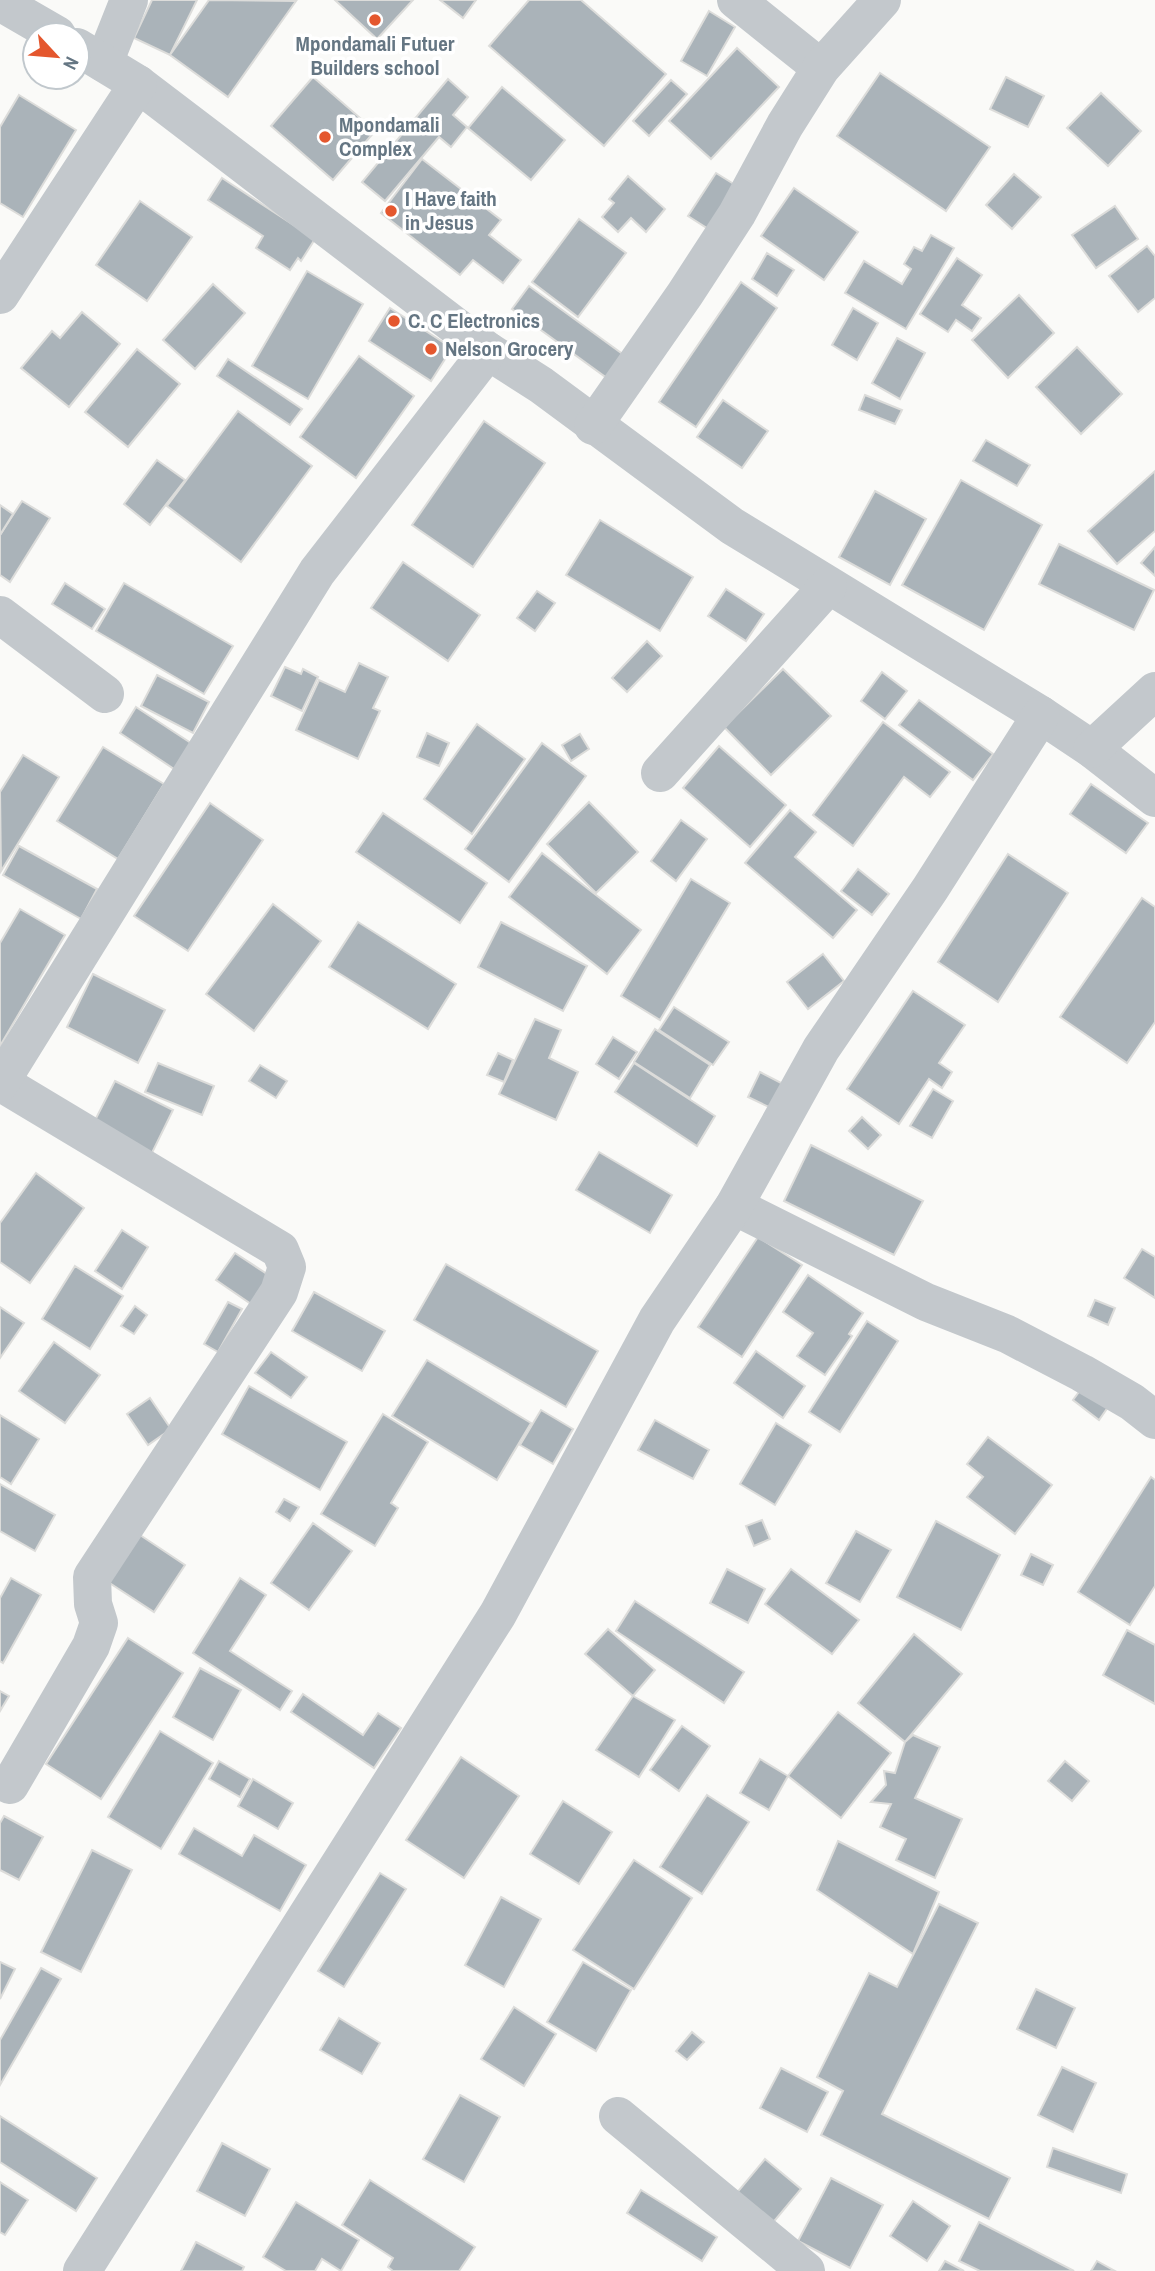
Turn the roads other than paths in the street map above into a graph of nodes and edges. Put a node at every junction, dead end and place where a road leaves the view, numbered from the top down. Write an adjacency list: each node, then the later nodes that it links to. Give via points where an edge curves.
1 (129, 0): 6 (street)
2 (736, 0): 7 (street)
3 (881, 0): 7 (street)
4 (0, 2): 5 (street)
5 (33, 21)
6 (91, 55): 8 (street)
7 (821, 68): 11 (street, via 730,225)
8 (138, 84): 9 (street); 10 (street)
9 (0, 295)
10 (488, 351): 11 (street); 20 (street, via 317,572)
11 (593, 426): 12 (street, via 732,526)
12 (828, 586): 16 (street); 18 (street)
13 (0, 615): 15 (street)
14 (1155, 691): 17 (street)
15 (105, 694)
16 (1041, 715): 17 (street); 21 (street, via 821,1049)
17 (1092, 749): 19 (street)
18 (660, 773)
19 (1155, 798)
20 (0, 1083): 23 (street, via 280,1250 287,1266 279,1292 92,1577 99,1623 91,1646)
21 (734, 1206): 22 (street, via 926,1302 1083,1373); 25 (street, via 657,1320 498,1614)
22 (1155, 1420)
23 (10, 1785)
24 (618, 2116): 26 (street)
25 (82, 2271)
26 (806, 2271)

